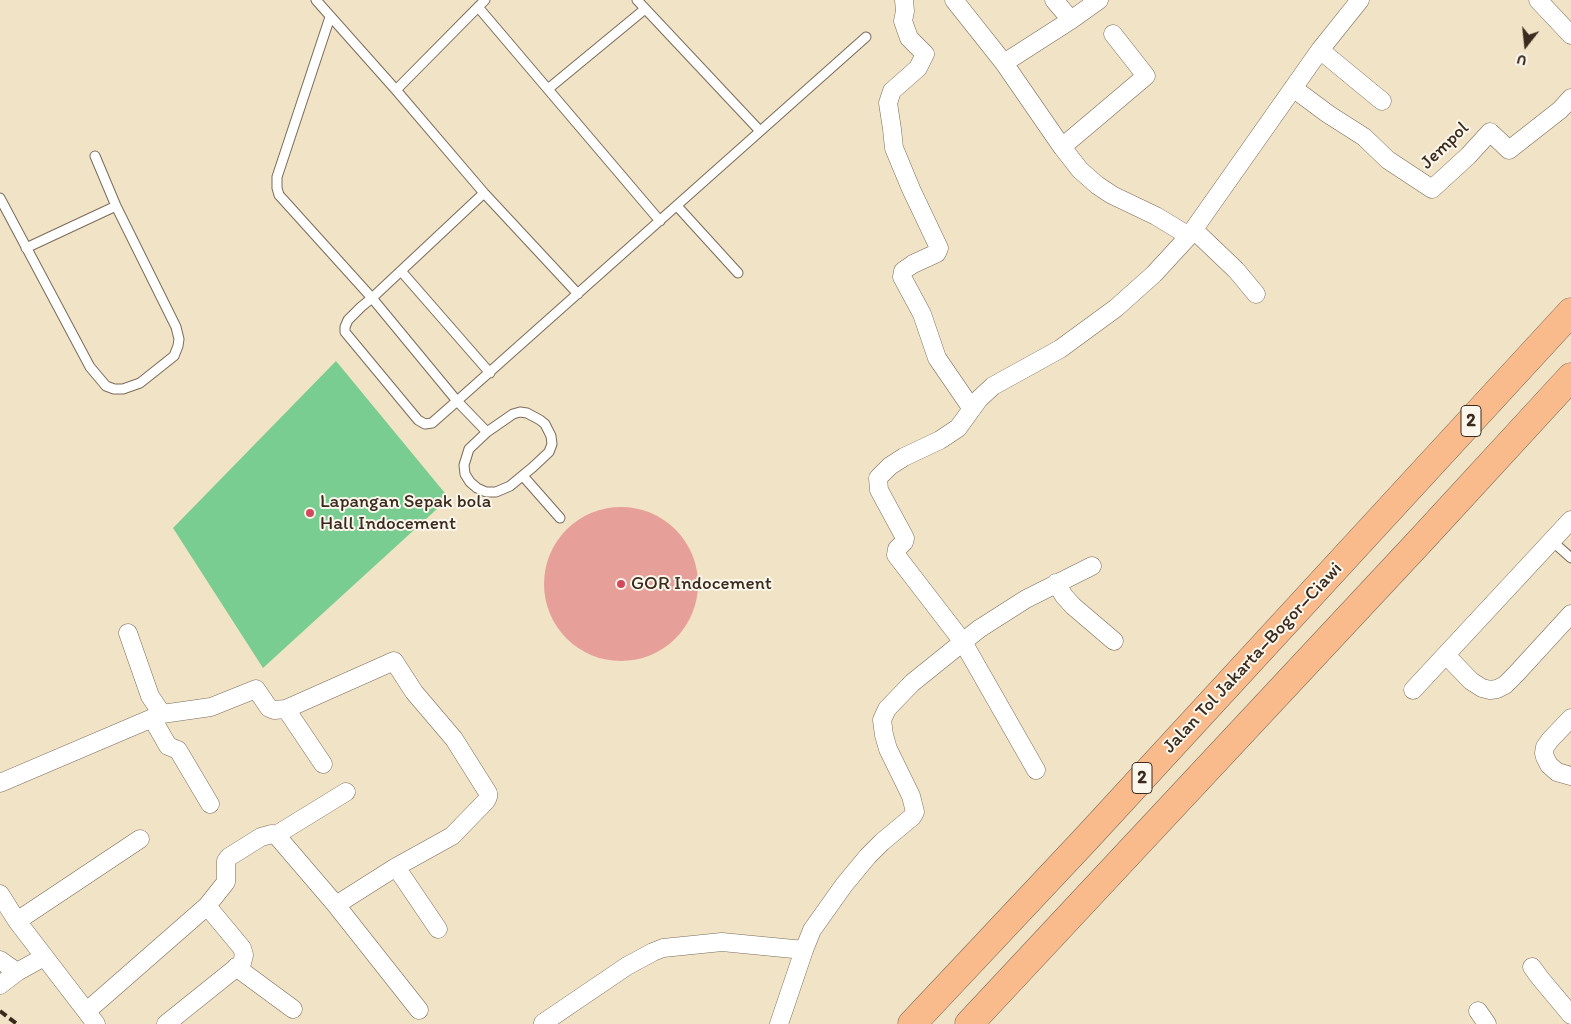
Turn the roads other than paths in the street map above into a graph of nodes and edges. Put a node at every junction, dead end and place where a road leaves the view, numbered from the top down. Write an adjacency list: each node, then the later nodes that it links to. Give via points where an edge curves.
1 (316, 0): 12 (lane)
2 (485, 0): 10 (lane)
3 (637, 0): 11 (lane)
4 (904, 0): 43 (street, via 903,22 909,38 925,54 918,68 892,91 888,103 894,148 939,248 937,253 903,271 902,277 922,314 937,358)
5 (954, 0): 18 (street)
6 (1054, 0): 13 (street)
7 (1099, 0): 13 (street)
8 (1360, 0): 17 (street)
9 (1538, 0): 15 (street)
10 (478, 8): 20 (lane); 21 (lane)
11 (645, 9): 20 (lane); 24 (lane)
12 (330, 17): 21 (lane); 38 (lane, via 277,178 277,188 279,195)
13 (1071, 20): 18 (street)
14 (1113, 34): 25 (street, via 1146,76)
15 (1571, 35)
16 (866, 37): 24 (lane)
17 (1320, 50): 19 (street); 23 (street)
18 (1004, 63): 25 (street)
19 (1294, 88): 22 (street, Jempol, via 1364,137 1388,160 1432,189 1490,132 1509,150); 32 (street)
20 (548, 89): 31 (lane)
21 (396, 90): 27 (lane)
22 (1571, 98)
23 (1382, 101)
24 (760, 131): 30 (lane)
25 (1062, 147): 32 (street, via 1097,186)
26 (95, 156): 29 (lane)
27 (484, 193): 34 (lane); 36 (lane)
28 (0, 198): 33 (lane)
29 (116, 206): 33 (lane); 33 (lane, via 176,327 179,340 174,356 140,382 123,389 106,386 90,367)
30 (676, 206): 31 (lane); 35 (lane)
31 (660, 221): 36 (lane)
32 (1192, 232): 37 (street, via 1236,270); 43 (street, via 1154,274 1116,308 1060,349 993,386)
33 (26, 248)
34 (400, 271): 38 (lane); 40 (lane)
35 (738, 273)
36 (578, 294): 40 (lane)
37 (1256, 294)
38 (372, 298): 42 (lane); 42 (lane, via 348,320 345,327 358,347 418,420 425,424 432,423)
39 (1571, 312): 89 (highway, Jalan Tol Jakarta–Bogor–Ciawi / 2)
40 (490, 373): 42 (lane)
41 (1571, 377): 90 (highway, 2)
42 (457, 402): 44 (lane)
43 (972, 409): 55 (street, via 958,428 890,466 877,481 905,538 896,555)
44 (487, 432): 45 (lane, via 469,449 464,465 470,482 486,492 496,492); 45 (lane, via 520,412 545,424 551,436 549,452)
45 (522, 476): 46 (lane)
46 (560, 518)
47 (1571, 520): 48 (street)
48 (1552, 541): 49 (lane); 56 (street)
49 (1571, 558)
50 (1092, 566): 51 (street)
51 (1056, 583): 54 (street, via 1073,606); 55 (street, via 1006,611)
52 (1571, 614): 56 (street, via 1516,674 1497,689 1482,688 1470,681)
53 (128, 633): 59 (street)
54 (1114, 640)
55 (963, 642): 62 (street); 75 (street, via 912,683 887,709 882,720 884,735 915,812 850,878 812,930)
56 (1446, 655): 57 (street)
57 (1413, 690)
58 (286, 709): 59 (street, via 269,708 256,689 211,707); 61 (street); 69 (street, via 394,662 414,692 454,739 488,798 452,836)
59 (157, 716): 64 (street); 66 (street, via 168,746 178,750)
60 (1571, 718): 63 (street, via 1545,747 1544,757 1558,772)
61 (323, 764)
62 (1036, 770)
63 (1571, 776)
64 (0, 783)
65 (346, 792): 67 (street)
66 (210, 804)
67 (276, 835): 71 (street); 72 (street, via 261,837 229,857 226,861 226,882)
68 (140, 839): 73 (street)
69 (396, 867): 71 (street); 74 (street)
70 (0, 894): 73 (street)
71 (336, 905): 83 (street)
72 (207, 906): 78 (street, via 242,948 242,963); 85 (street)
73 (17, 921): 76 (street)
74 (438, 929)
75 (804, 950): 86 (street, via 722,942 663,948 627,966); 88 (street)
76 (44, 957): 80 (street); 85 (street)
77 (0, 960): 80 (street)
78 (236, 967): 82 (street); 87 (street)
79 (1532, 967): 84 (street)
80 (18, 972): 81 (street)
81 (0, 985)
82 (293, 1009)
83 (419, 1010)
84 (1571, 1016)
85 (91, 1018)
86 (542, 1023)
87 (166, 1024)
88 (778, 1024)
89 (912, 1024)
90 (969, 1024)

